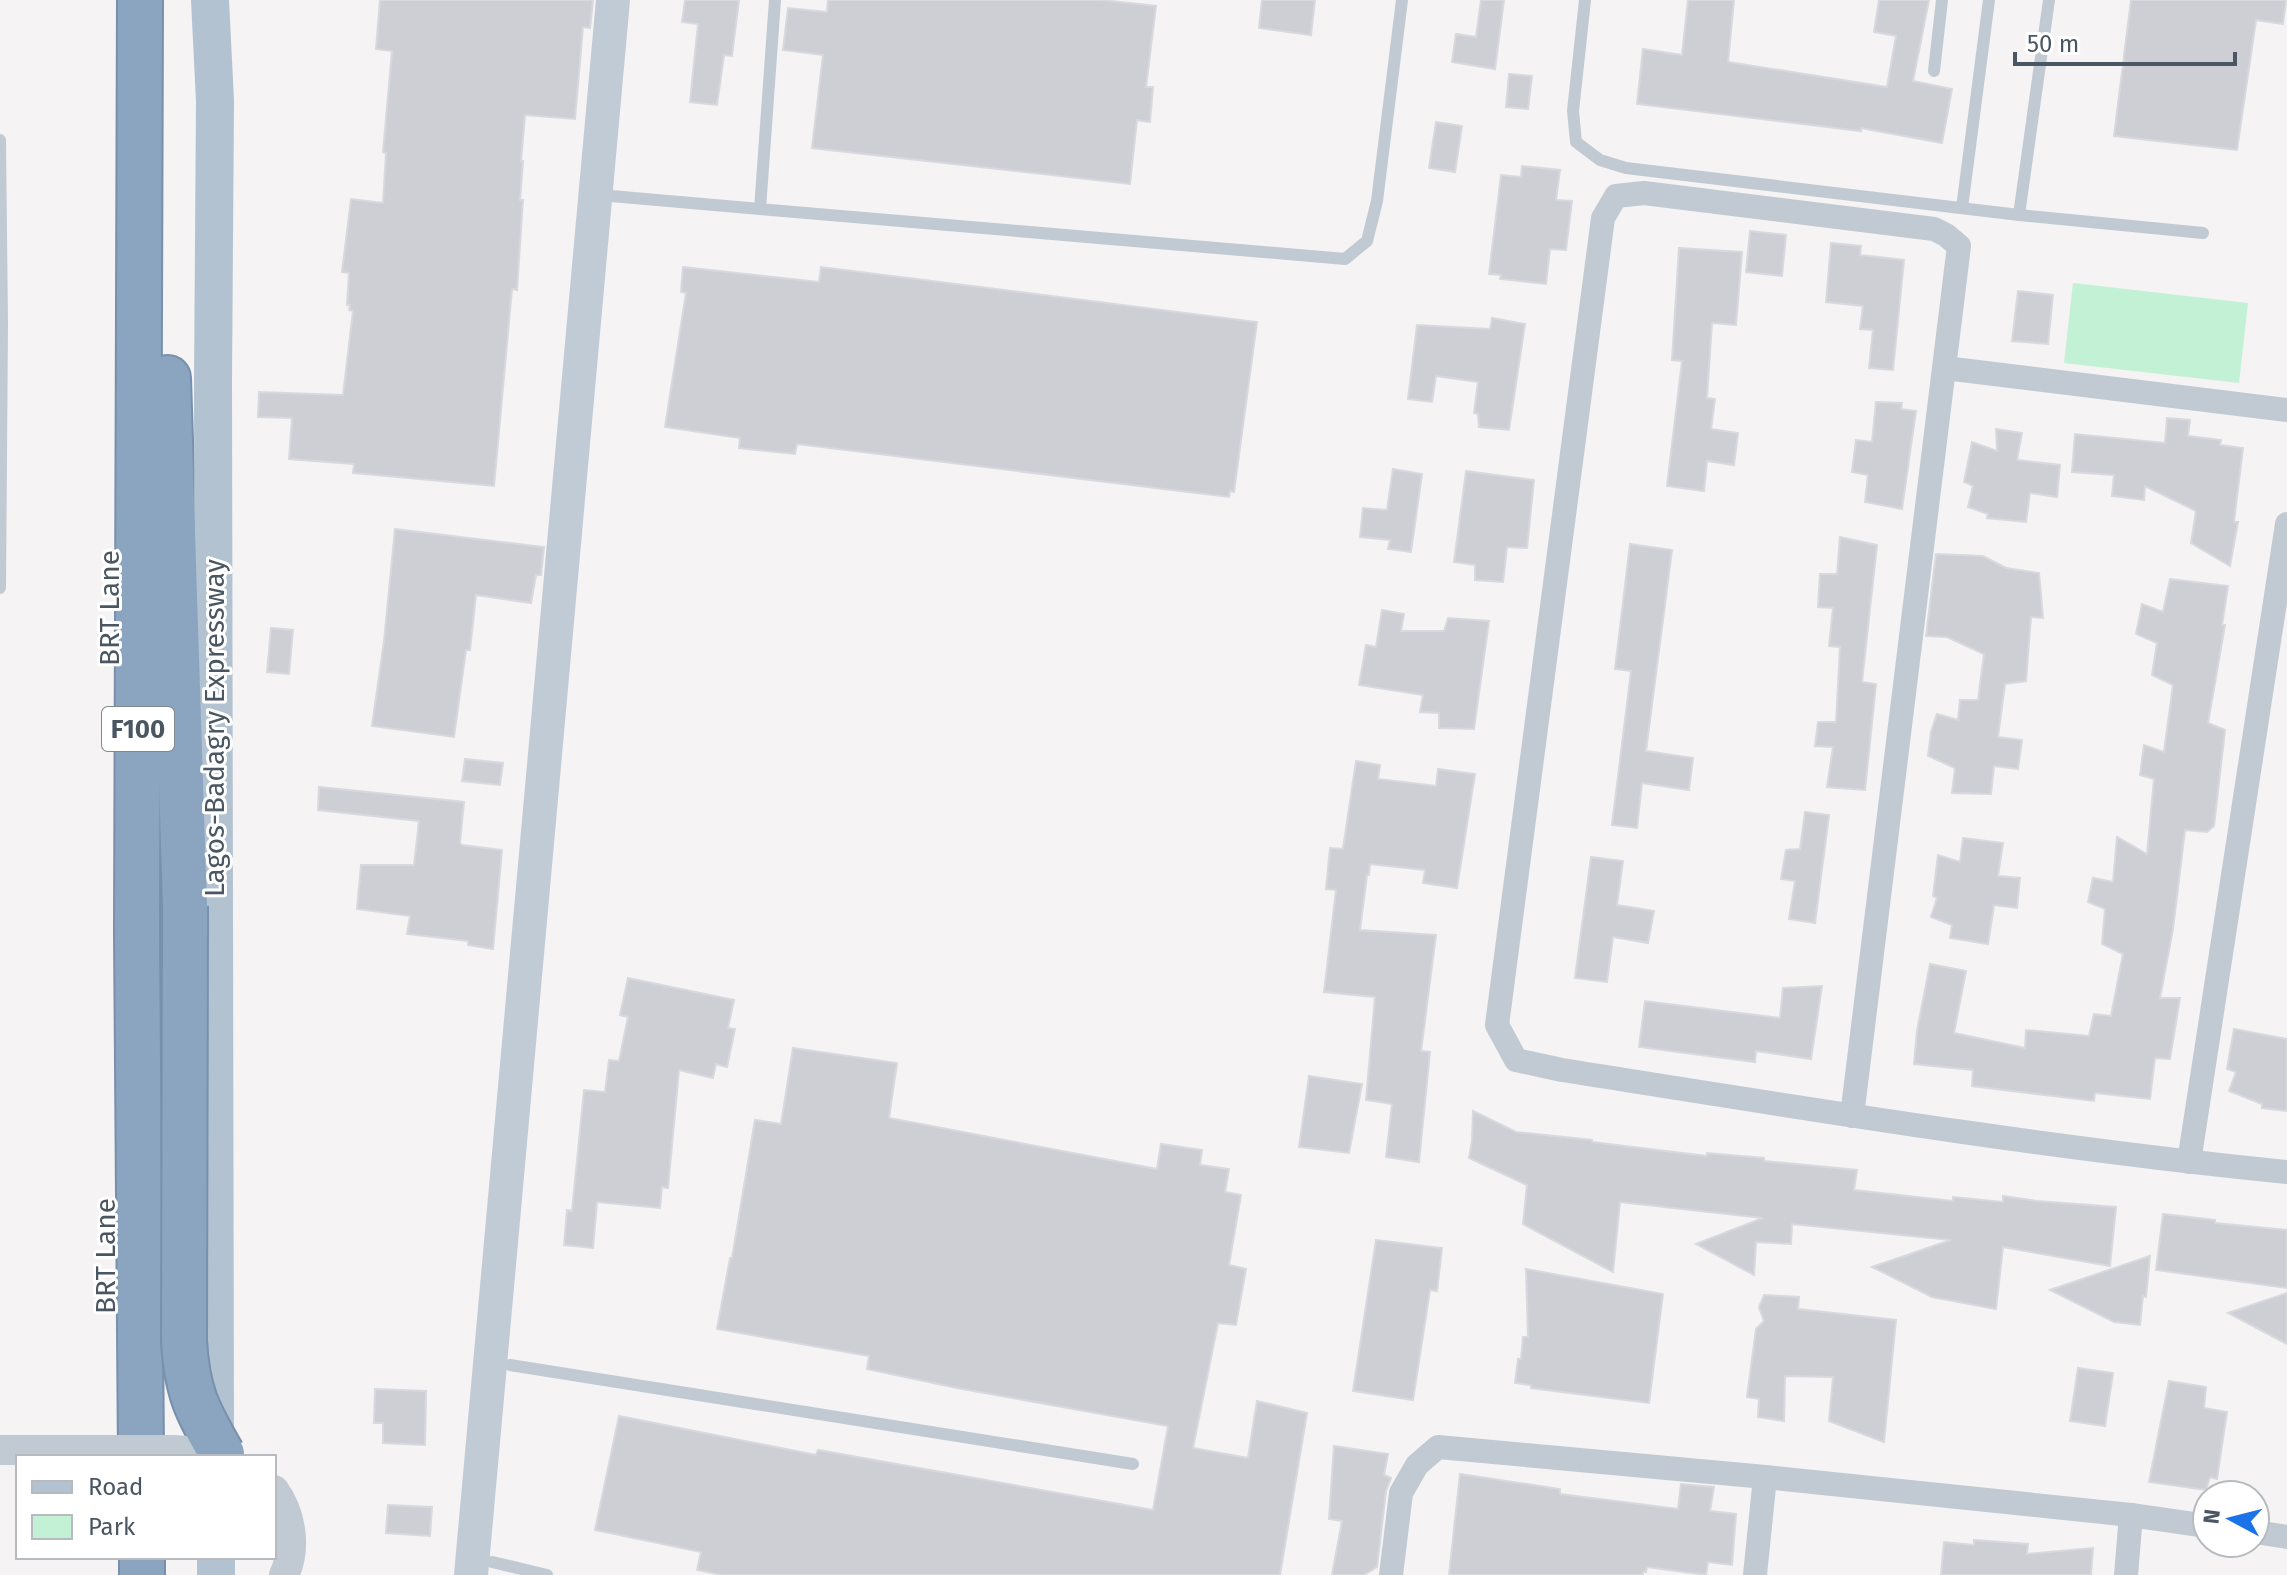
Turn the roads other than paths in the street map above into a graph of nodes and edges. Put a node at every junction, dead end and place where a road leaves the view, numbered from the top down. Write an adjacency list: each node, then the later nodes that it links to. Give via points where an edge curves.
1 (138, 0): 27 (lane, BRT Lane); 28 (highway, F100); 30 (highway, bridge, via 168,379 185,906 185,1368 199,1415)
2 (210, 0): 31 (main road, Lagos-Badagry Expressway, via 215,101)
3 (613, 0): 37 (main road)
4 (630, 0): 13 (main road)
5 (775, 0): 15 (lane)
6 (1402, 0): 15 (lane, via 1377,201 1367,241 1345,259)
7 (1585, 0): 14 (lane, via 1573,111 1576,142 1600,160 1626,168)
8 (1942, 0): 11 (lane)
9 (1989, 0): 14 (lane)
10 (2049, 0): 16 (lane)
11 (1934, 71)
12 (0, 140): 21 (lane)
13 (611, 196): 15 (lane); 25 (main road)
14 (1962, 208): 16 (lane)
15 (760, 209)
16 (2019, 215): 17 (lane)
17 (2203, 233)
18 (1945, 368): 19 (street); 22 (street); 22 (street, via 1959,246 1934,229 1644,193 1616,196 1603,218 1497,1025 1516,1060)
19 (2287, 410)
20 (2287, 524): 23 (street)
21 (0, 588)
22 (1852, 1116): 23 (street)
23 (2189, 1162): 24 (street)
24 (2287, 1172)
25 (510, 1365): 32 (lane); 37 (main road)
26 (0, 1450): 29 (street, bridge, via 174,1450)
27 (129, 1455)
28 (141, 1455)
29 (214, 1455)
30 (221, 1455)
31 (222, 1455)
32 (1133, 1464)
33 (1765, 1477): 35 (street); 40 (street, via 1438,1447 1417,1465 1401,1493); 41 (street)
34 (276, 1494): 38 (street, via 287,1514 291,1539)
35 (2131, 1515): 36 (street); 42 (street)
36 (2191, 1524)
37 (485, 1571): 39 (lane)
38 (284, 1575)
39 (547, 1575)
40 (1391, 1575)
41 (1755, 1575)
42 (2126, 1575)

